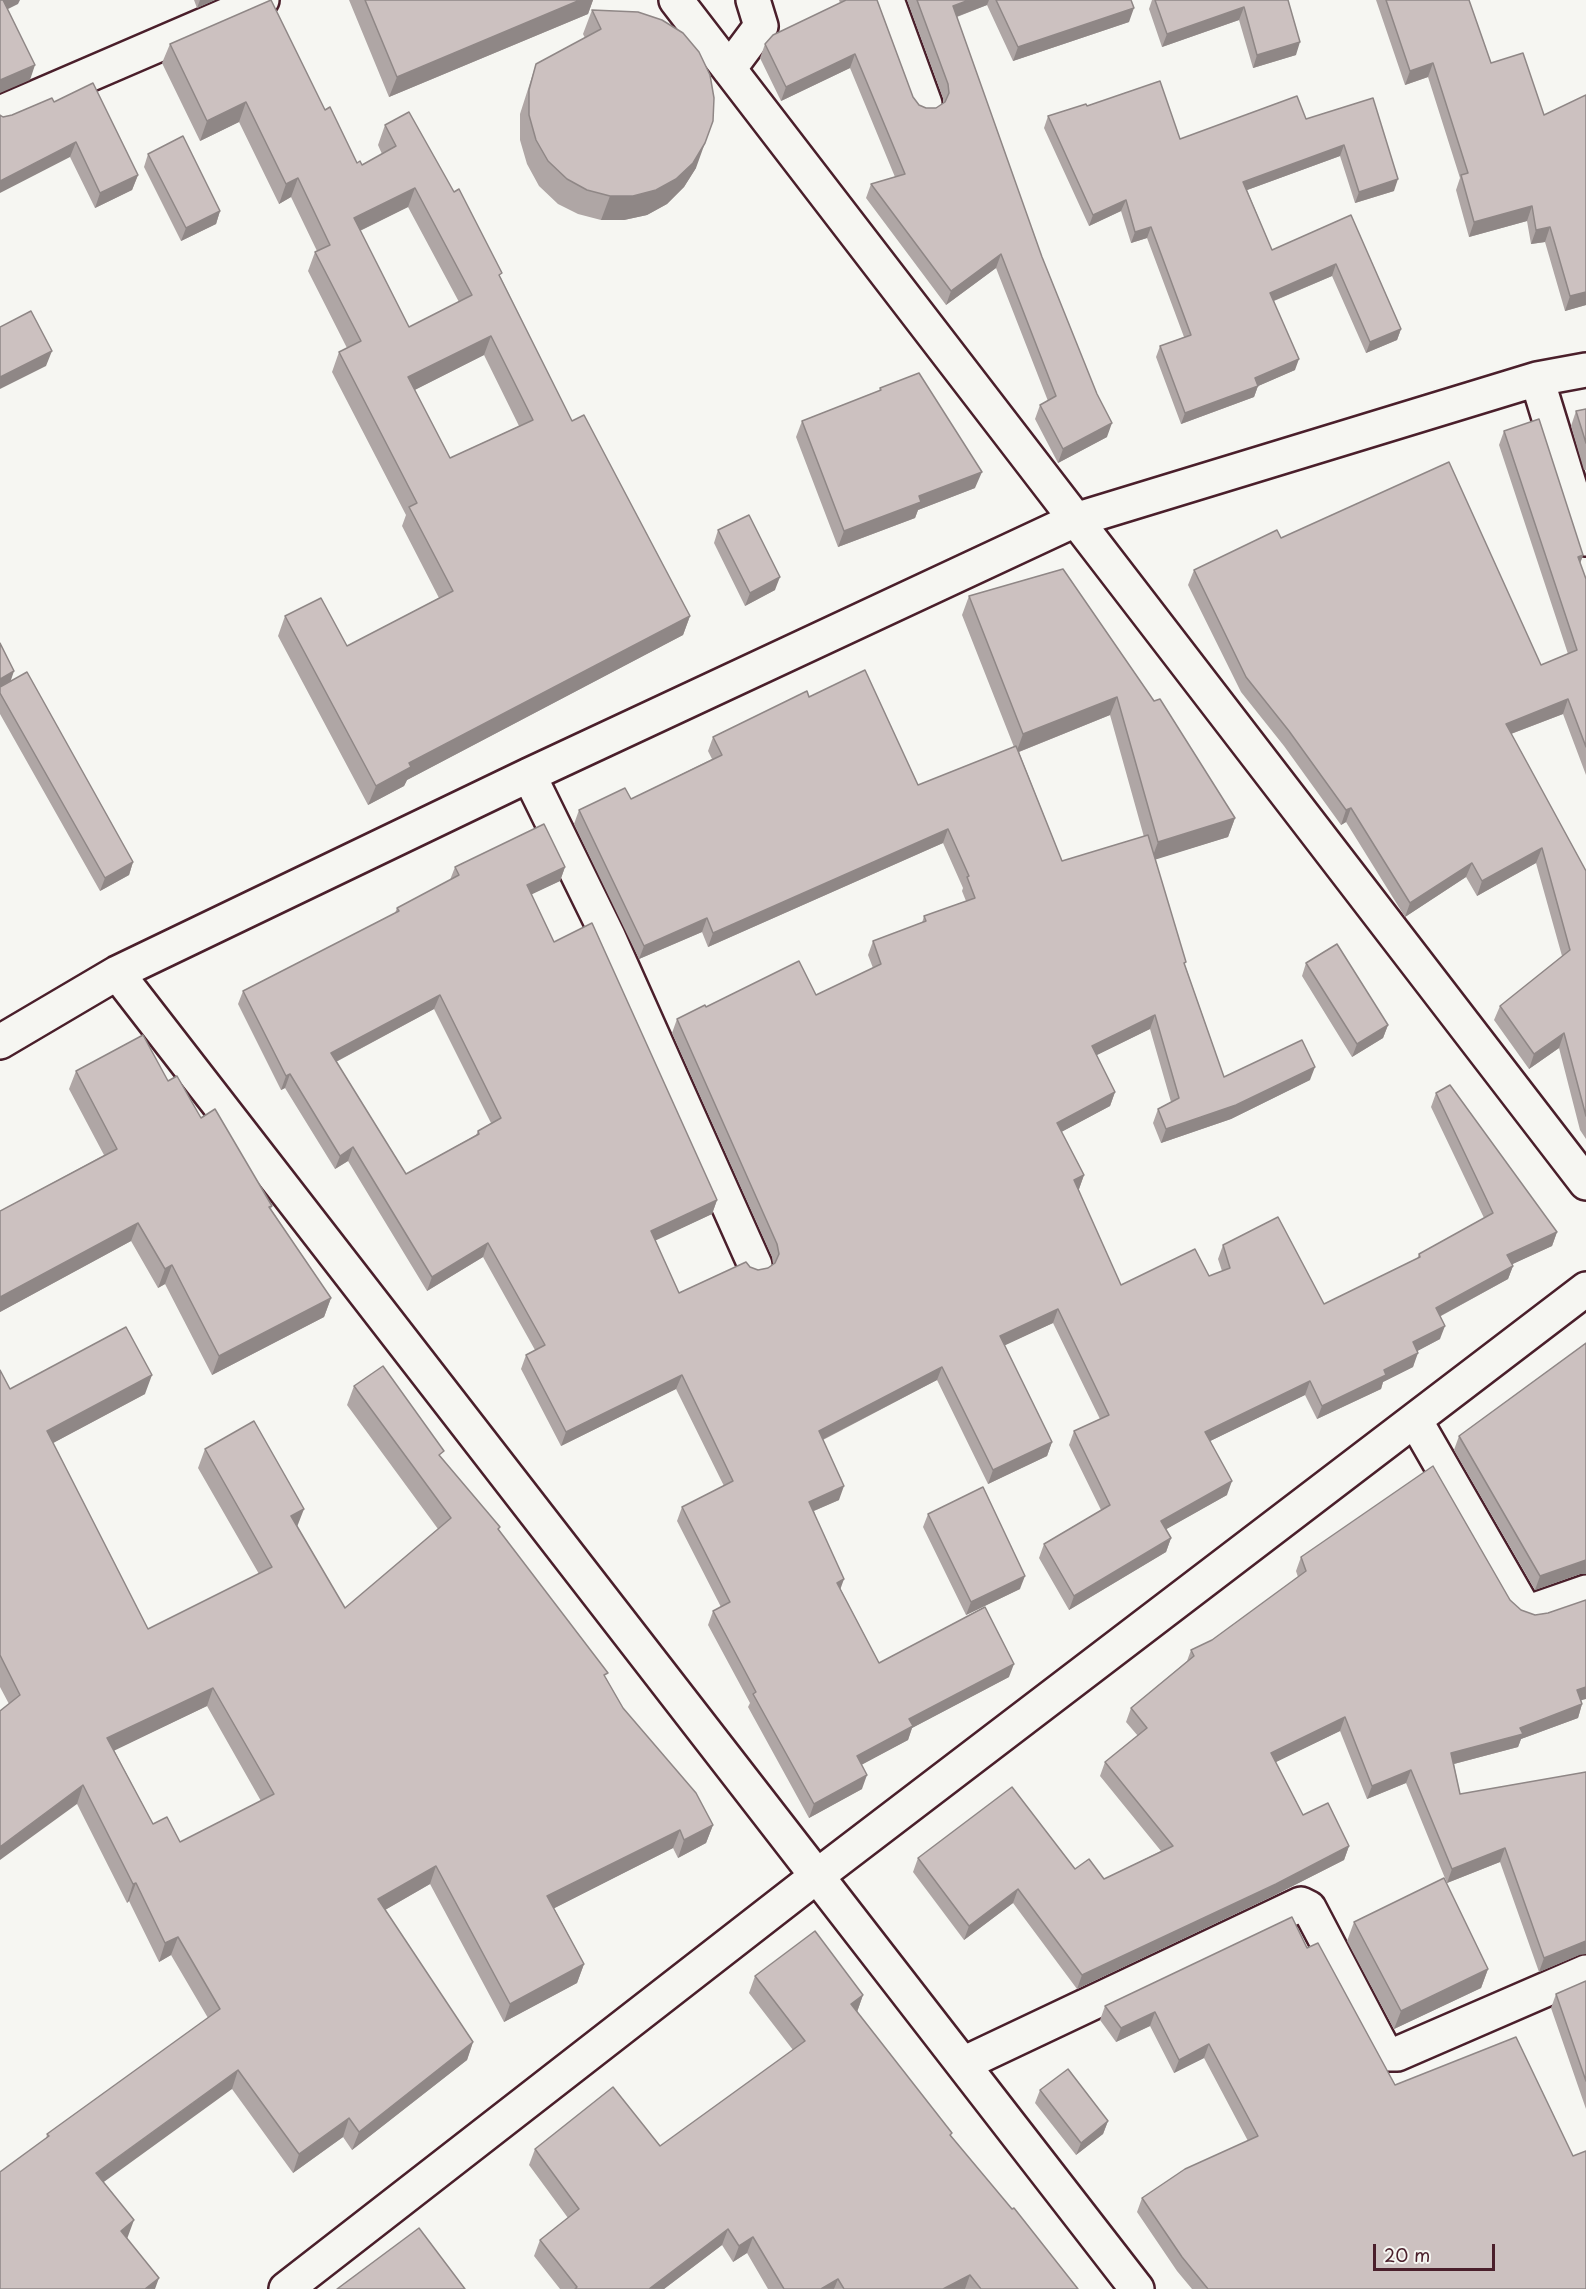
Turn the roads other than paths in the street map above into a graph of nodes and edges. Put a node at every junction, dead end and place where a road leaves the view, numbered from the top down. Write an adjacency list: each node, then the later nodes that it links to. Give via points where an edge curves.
1 (262, 0): 7 (street)
2 (676, 0): 5 (street)
3 (753, 0): 5 (street, via 761,26)
4 (887, 0): 6 (street)
5 (729, 69): 10 (street)
6 (925, 104)
7 (0, 113)
8 (1586, 370): 9 (street)
9 (1537, 379): 10 (street); 11 (street)
10 (1076, 520): 12 (street); 15 (street)
11 (1586, 539)
12 (529, 775): 13 (street); 16 (street, via 608,936)
13 (117, 973): 14 (street); 20 (street)
14 (0, 1042)
15 (1586, 1183)
16 (755, 1265)
17 (1586, 1289): 18 (street)
18 (1415, 1420): 19 (street, via 1521,1605 1528,1610 1537,1609); 20 (street)
19 (1586, 1592)
20 (817, 1876): 22 (street); 23 (street)
21 (1586, 1972): 22 (street, via 1397,2054 1389,2054 1309,1908 1300,1904)
22 (963, 2064): 24 (street)
23 (286, 2289)
24 (1137, 2289)

